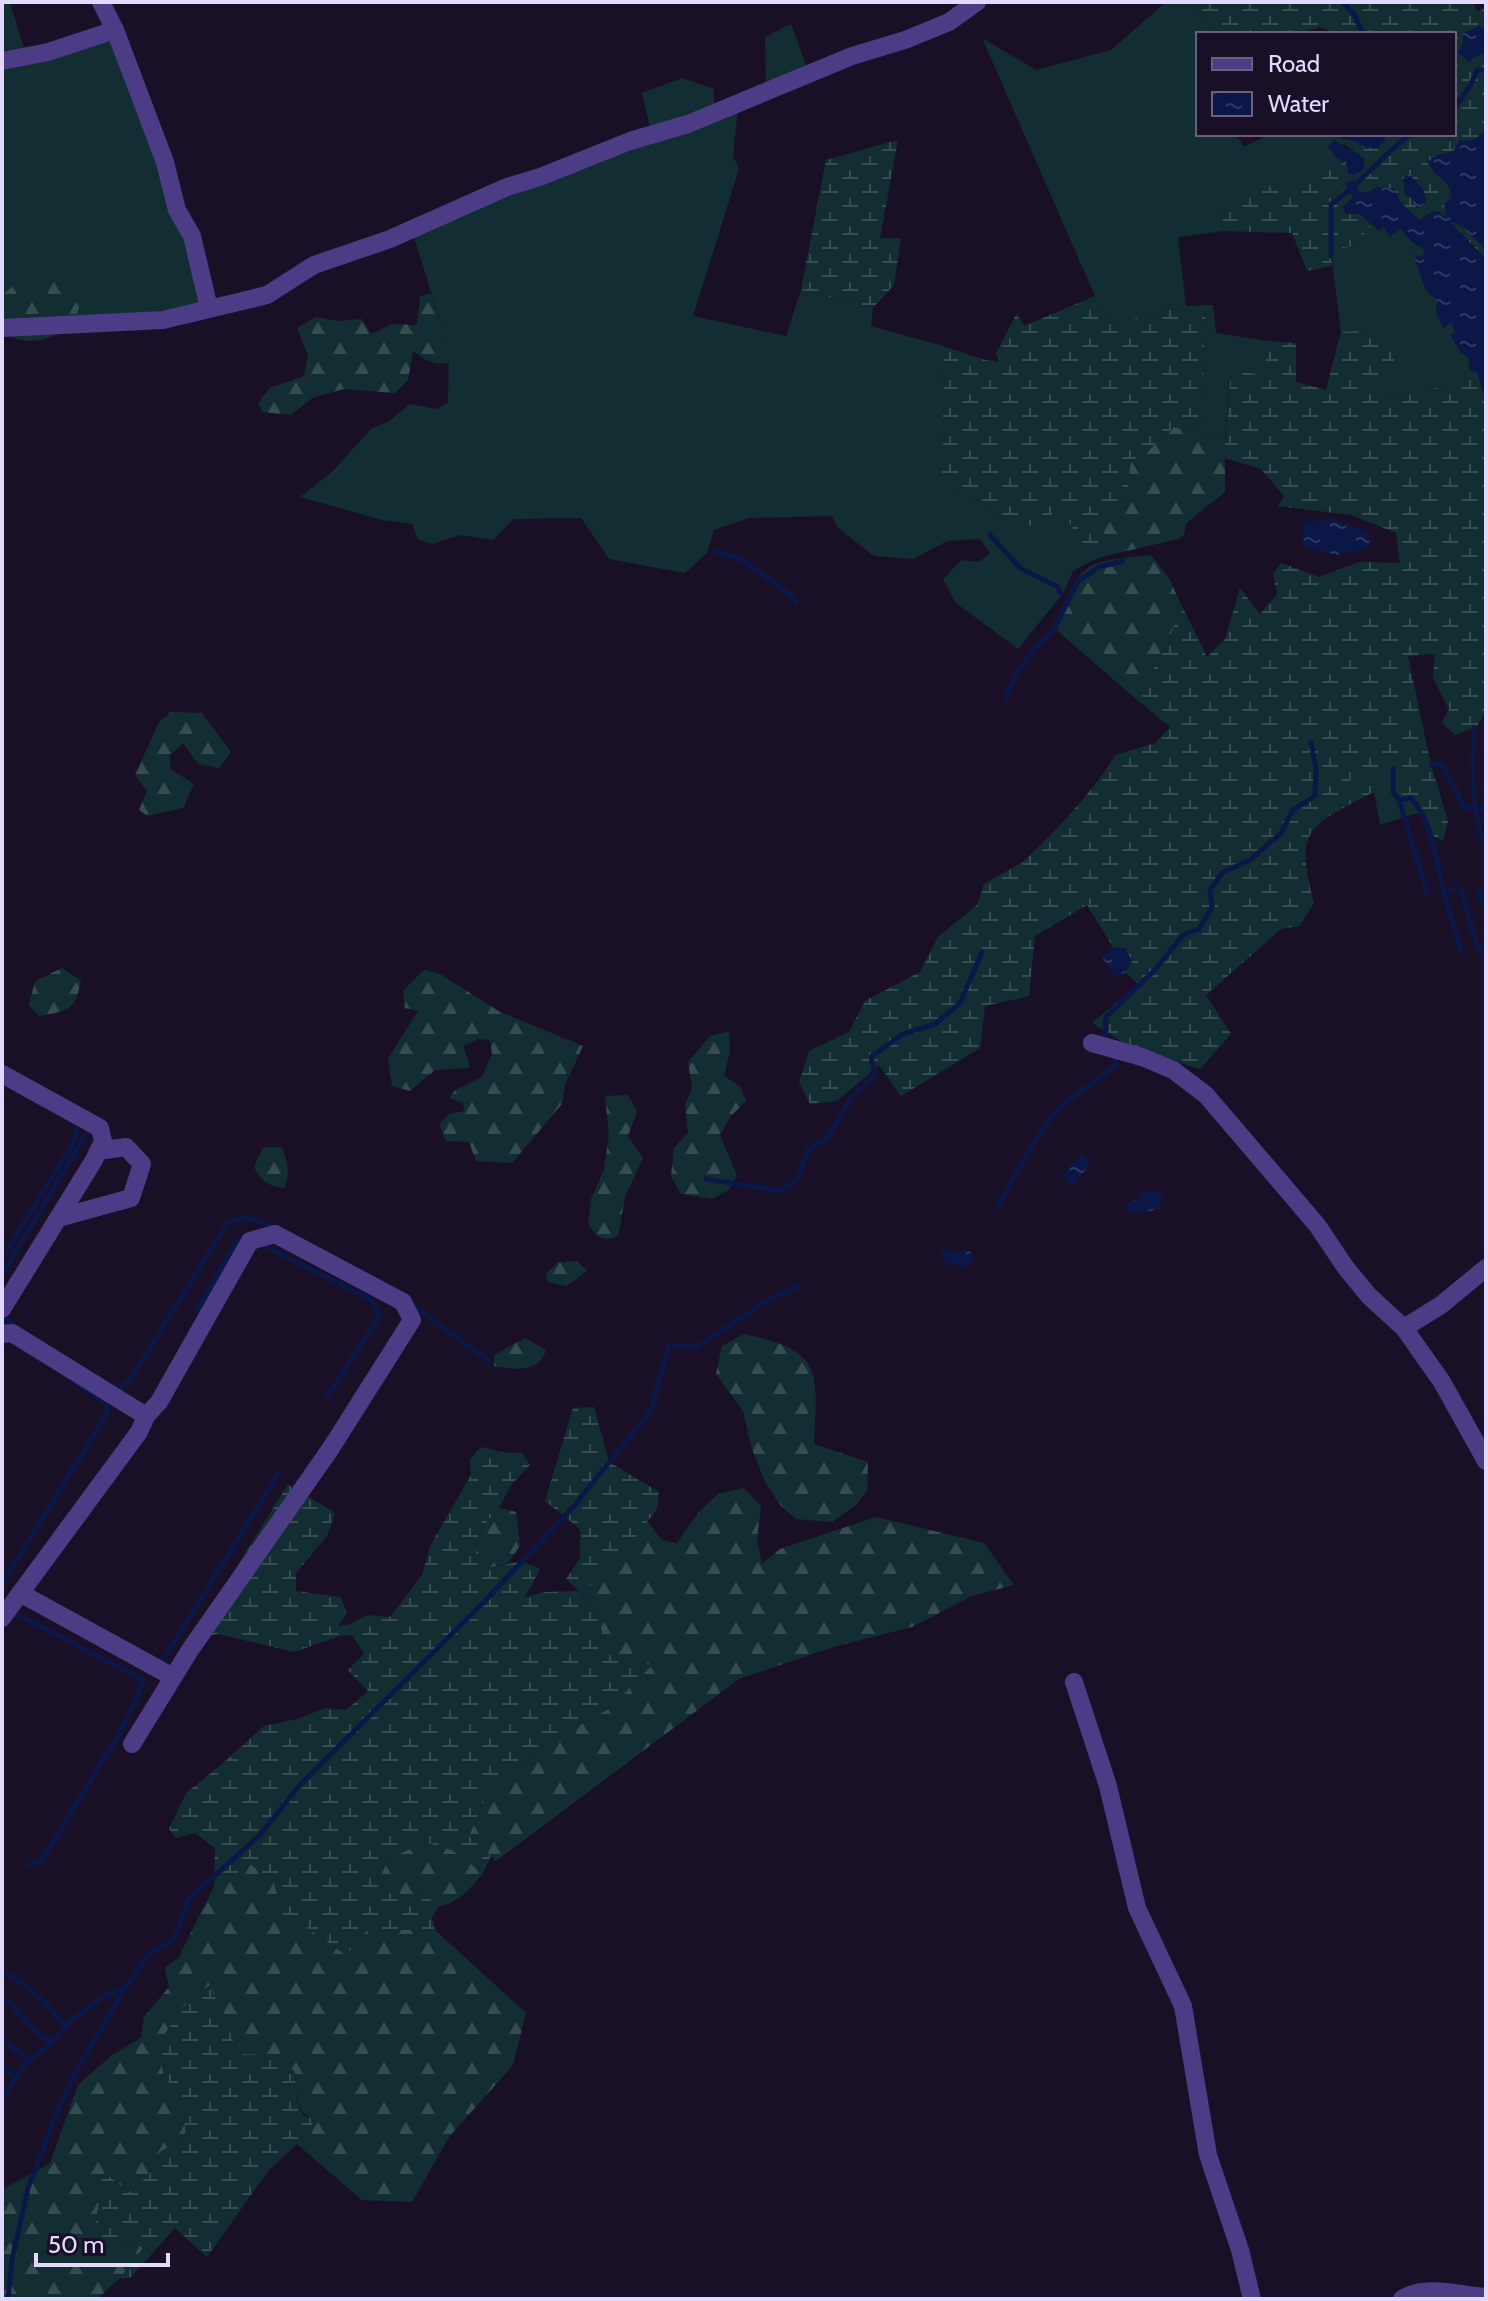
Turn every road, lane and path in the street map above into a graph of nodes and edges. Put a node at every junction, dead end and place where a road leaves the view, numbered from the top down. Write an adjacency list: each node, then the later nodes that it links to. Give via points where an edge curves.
1 (101, 2): 3 (street)
2 (977, 2): 5 (street, via 949,22 905,40 507,187 390,239 314,265 267,295)
3 (115, 30): 4 (street); 5 (street, via 165,162 177,210 192,236)
4 (2, 61)
5 (209, 308): 6 (street, via 163,320)
6 (2, 328)
7 (1092, 1043): 13 (street, via 1173,1070 1206,1095 1317,1225 1369,1296)
8 (2, 1074): 9 (street, via 100,1128 103,1141)
9 (98, 1151): 10 (street); 10 (street, via 126,1147 142,1164 131,1198)
10 (58, 1218): 12 (street)
11 (1486, 1268): 13 (street)
12 (2, 1309): 14 (street)
13 (1404, 1328): 16 (street, via 1442,1382)
14 (7, 1334): 15 (street)
15 (146, 1416): 17 (street); 19 (street, via 159,1402 250,1241 275,1234 403,1302 412,1320)
16 (1486, 1461)
17 (20, 1593): 18 (street); 19 (street)
18 (2, 1618)
19 (173, 1677): 21 (street)
20 (1074, 1682): 23 (street, via 1108,1786 1137,1908 1183,2006 1208,2155)
21 (132, 1744)
22 (1486, 2297): 24 (street, via 1428,2290)
23 (1252, 2299)
24 (1402, 2299)

